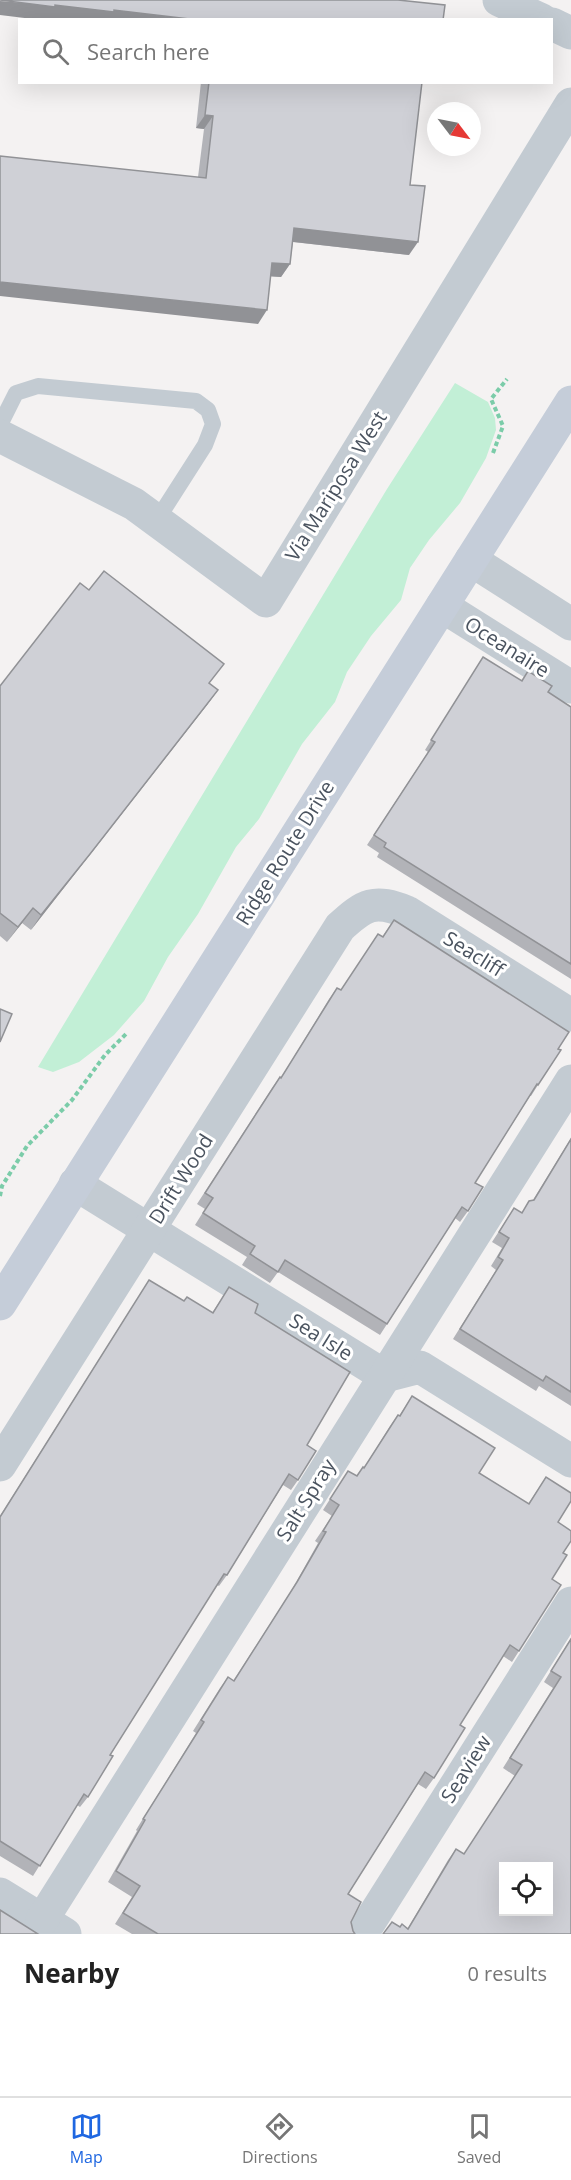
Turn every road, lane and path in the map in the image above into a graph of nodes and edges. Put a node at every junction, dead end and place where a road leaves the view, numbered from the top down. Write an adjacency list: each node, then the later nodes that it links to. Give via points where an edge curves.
1 (499, 0): 2 (street)
2 (538, 18)
3 (553, 24): 4 (street)
4 (571, 33)
5 (571, 104): 11 (street, Via Mariposa West, via 266,601)
6 (507, 379): 10 (path, via 492,399 503,426)
7 (571, 402): 12 (main road, Ridge Route Drive)
8 (0, 424): 11 (lane, via 16,393 38,386 196,401 208,410 213,424 205,445)
9 (0, 436): 11 (street, Via Mariposa West, via 134,504)
10 (491, 460)
11 (157, 520)
12 (471, 560): 13 (main road, Ridge Route Drive); 14 (street)
13 (442, 606): 15 (street, Oceanaire); 20 (main road, Ridge Route Drive)
14 (571, 624)
15 (571, 687)
16 (373, 904): 17 (street, Seacliff, via 407,912); 22 (street, Drift Wood, via 340,927)
17 (571, 1015)
18 (129, 1031): 21 (path, via 105,1055 72,1101 27,1146)
19 (571, 1081): 24 (street, Salt Spray)
20 (75, 1184): 22 (street, Sea Isle); 23 (main road, Ridge Route Drive)
21 (0, 1196)
22 (148, 1230): 24 (street, Sea Isle); 26 (street, Drift Wood)
23 (0, 1304)
24 (385, 1376): 25 (street, via 420,1366); 29 (street, Salt Spray)
25 (571, 1461)
26 (0, 1465)
27 (571, 1603): 30 (street, Seaview)
28 (0, 1894): 29 (street)
29 (53, 1927)
30 (362, 1934)

